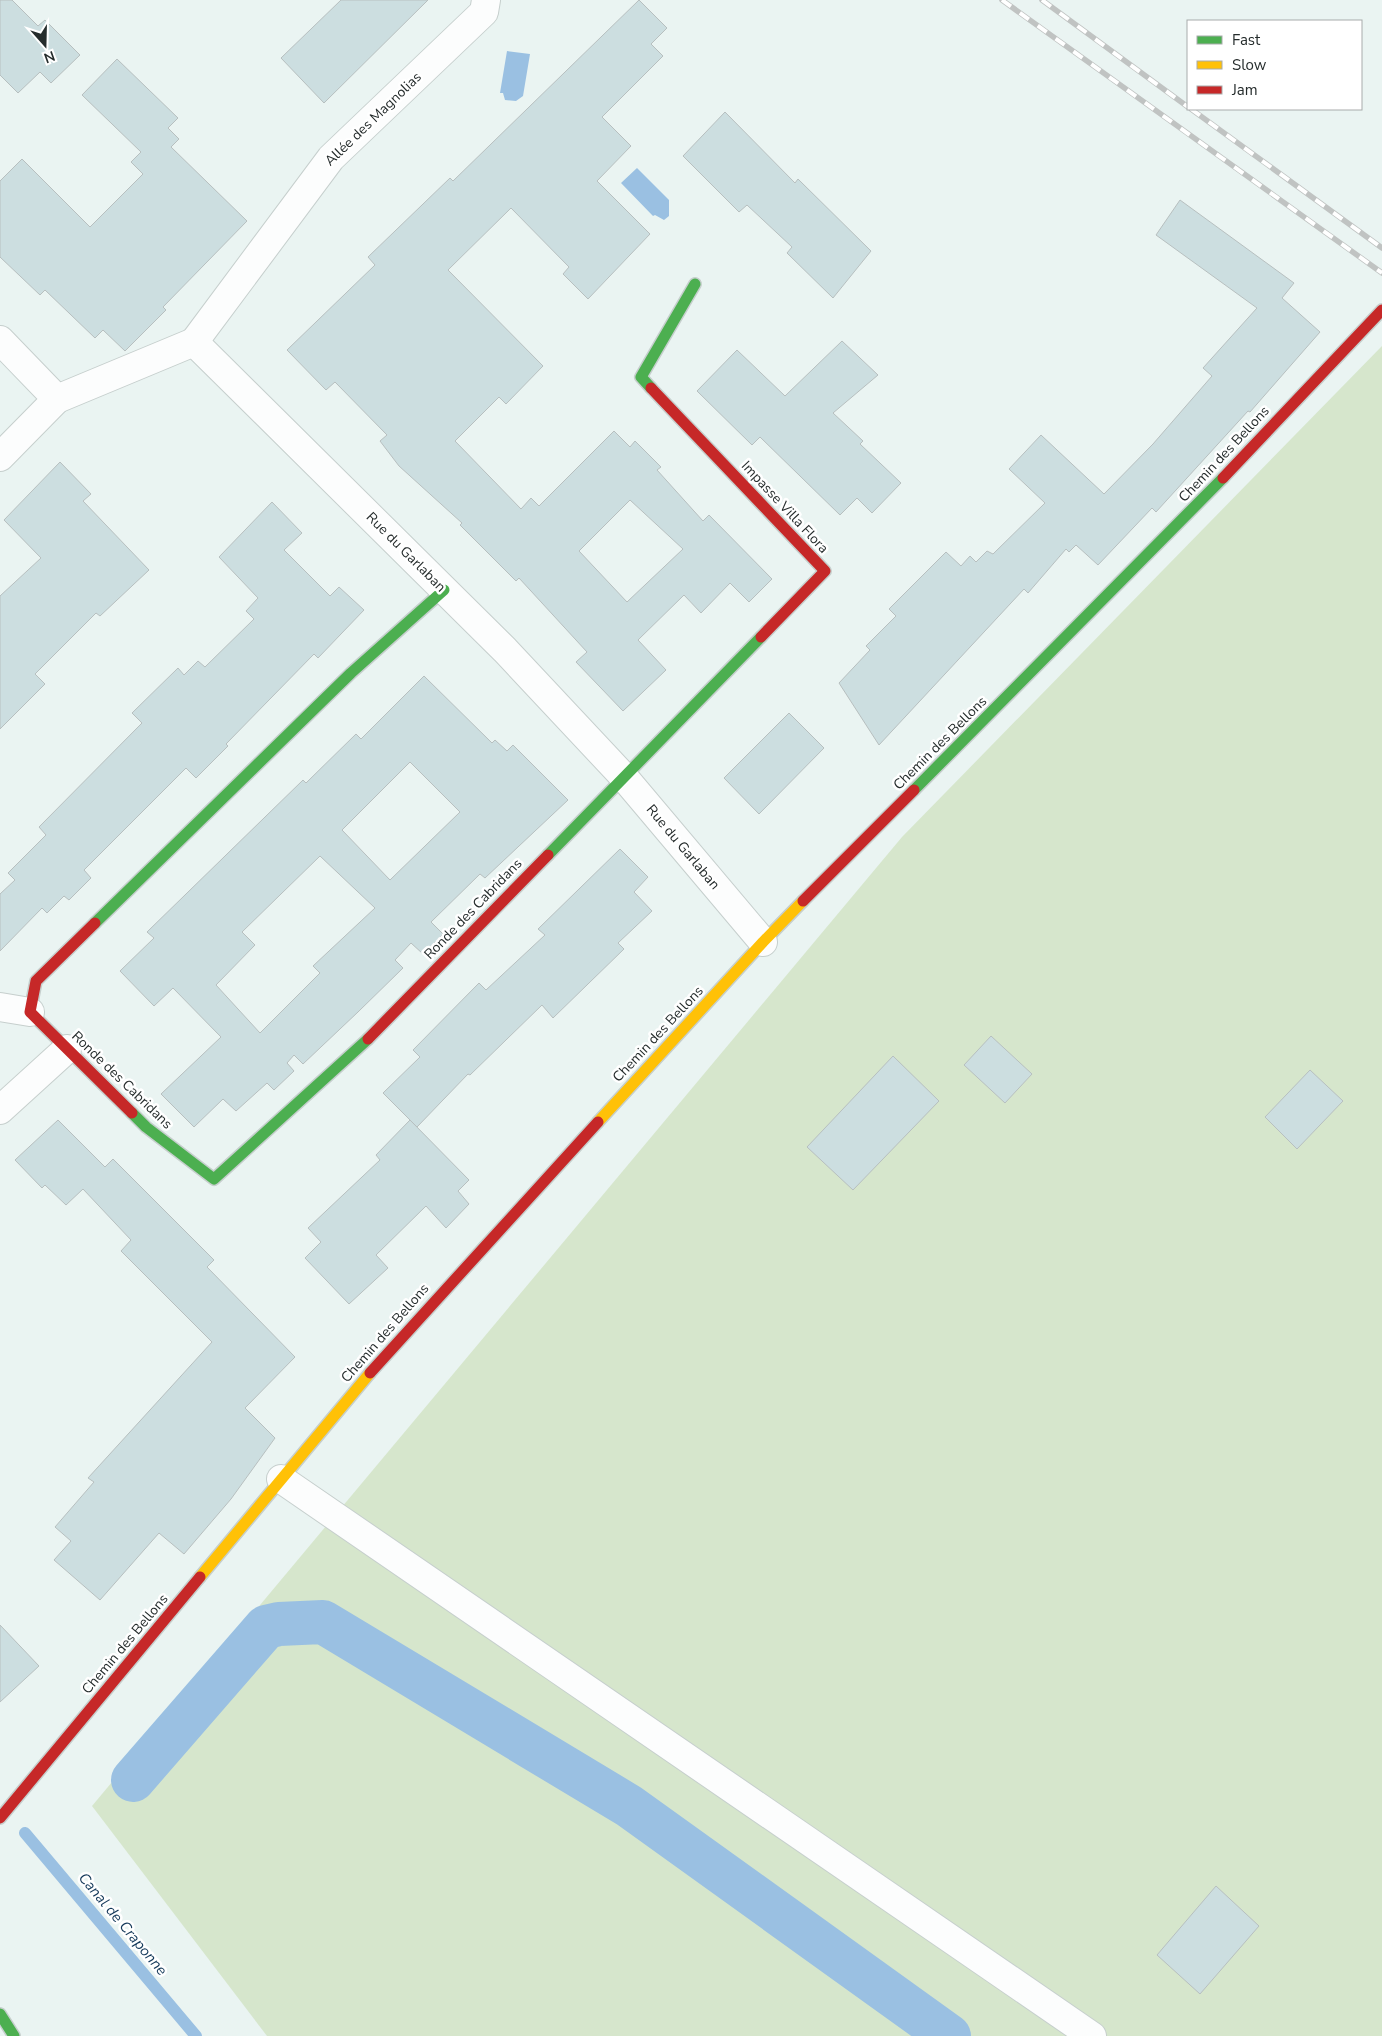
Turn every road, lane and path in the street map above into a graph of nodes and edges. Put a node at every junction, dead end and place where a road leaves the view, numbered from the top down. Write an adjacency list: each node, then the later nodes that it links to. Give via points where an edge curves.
1 (486, 0): 5 (street, Allée des Magnolias, via 484,12 331,158)
2 (695, 284): 9 (street, Impasse Villa Flora, via 641,377 825,571)
3 (1382, 310): 10 (street, Chemin des Bellons, via 1183,520)
4 (0, 340): 6 (street)
5 (194, 342): 6 (street); 8 (street, Rue du Garlaban)
6 (57, 399): 7 (street)
7 (0, 458)
8 (444, 590): 9 (street, Rue du Garlaban); 12 (street, via 351,674 36,981)
9 (623, 776): 10 (street, Rue du Garlaban); 13 (street, Ronde des Cabridans, via 349,1059 214,1179 146,1127)
10 (763, 942): 15 (street, Chemin des Bellons, via 394,1344)
11 (0, 1007): 12 (street)
12 (30, 1012): 13 (street, Ronde des Cabridans)
13 (67, 1049): 14 (street)
14 (0, 1110)
15 (281, 1479): 16 (street, Chemin des Bellons); 19 (street)
16 (0, 1818)
17 (0, 2014): 18 (street)
18 (14, 2036)
19 (1092, 2036)

